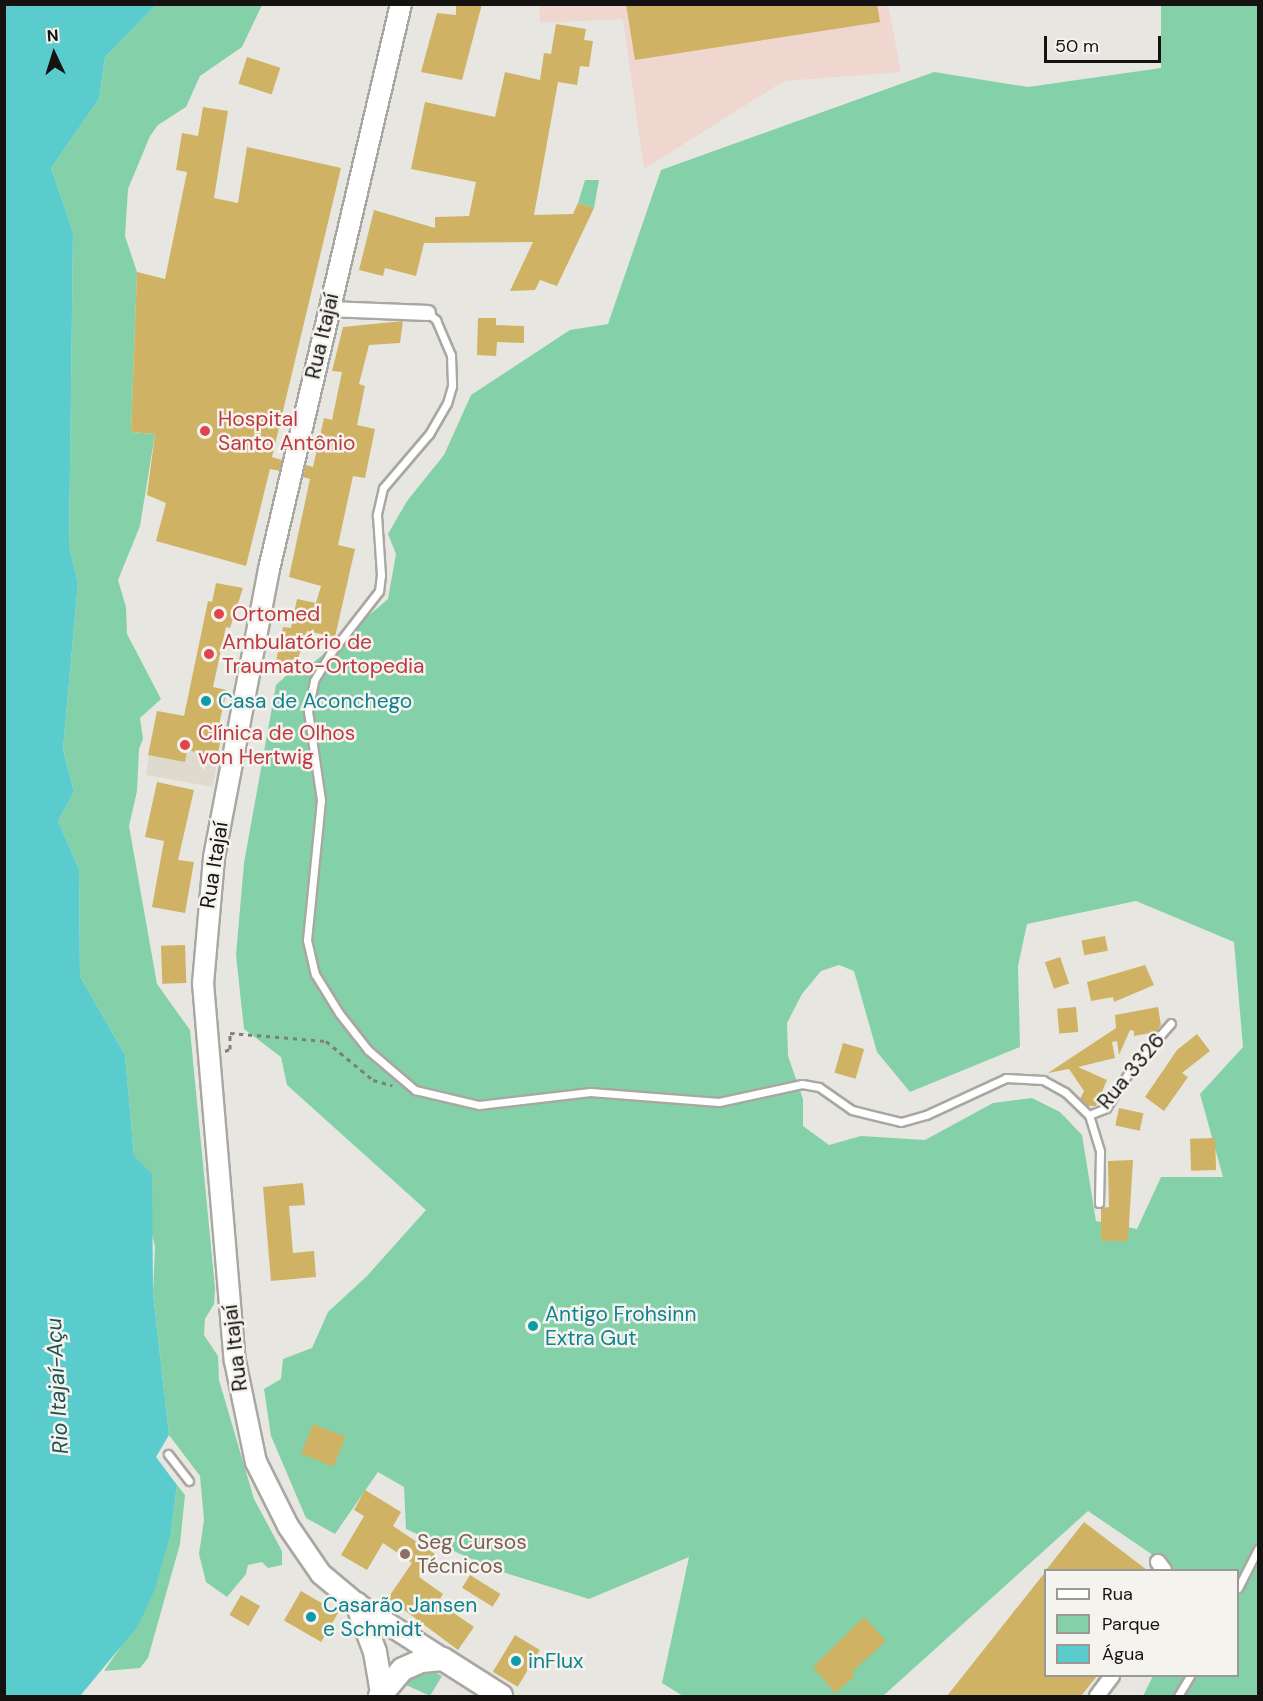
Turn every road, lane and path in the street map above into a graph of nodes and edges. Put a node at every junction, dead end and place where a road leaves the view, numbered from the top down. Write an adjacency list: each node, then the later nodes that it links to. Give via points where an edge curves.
1 (401, 4): 2 (main road, Rua Itajaí)
2 (329, 309): 3 (street); 13 (main road, Rua Itajaí, via 269,570 213,858 203,983 223,1244 248,1435 267,1487 307,1557)
3 (428, 313): 6 (lane, via 436,320 451,355 452,386 447,403 429,434 383,488 377,515 379,591 314,681 308,711 321,800 307,940 315,974 368,1050)
4 (1171, 1023): 7 (lane, Rua 3326, via 1132,1066 1106,1108)
5 (220, 1040): 6 (path, via 221,1052 230,1049 230,1033 326,1041 373,1080)
6 (415, 1090): 7 (lane, via 479,1105 590,1092 719,1102 802,1084 819,1088 852,1110 901,1122 926,1115 1006,1078 1043,1080 1065,1092)
7 (1089, 1115): 8 (lane, via 1100,1151)
8 (1099, 1203)
9 (168, 1454): 10 (lane)
10 (189, 1481)
11 (1258, 1549): 12 (lane)
12 (1239, 1586)
13 (357, 1604): 14 (main road, Rua Itajaí); 17 (main road, via 375,1652)
14 (443, 1659): 17 (main road, via 420,1661 403,1669); 18 (main road)
15 (1111, 1677): 19 (street)
16 (1189, 1677): 20 (lane)
17 (381, 1695)
18 (501, 1696)
19 (1097, 1696)
20 (1178, 1696)

